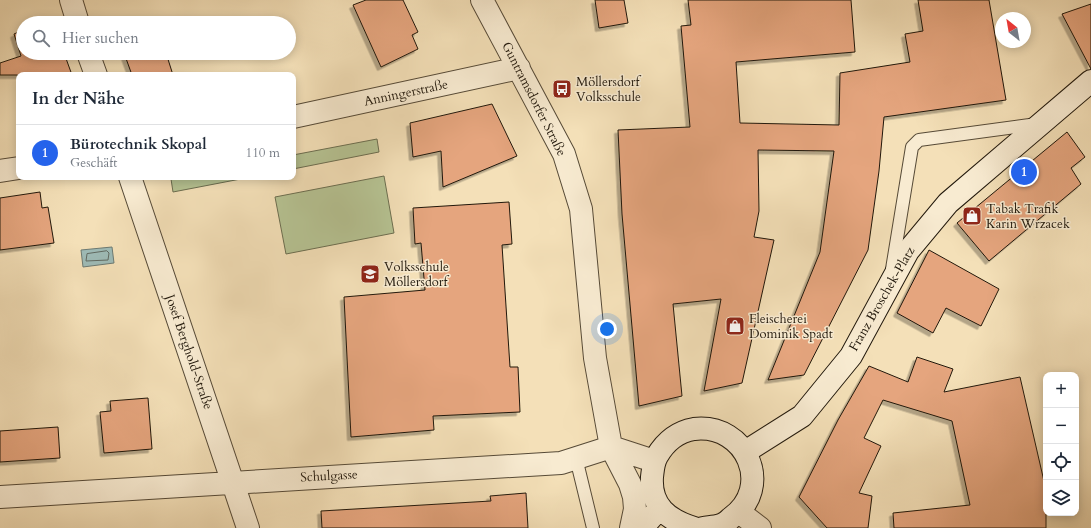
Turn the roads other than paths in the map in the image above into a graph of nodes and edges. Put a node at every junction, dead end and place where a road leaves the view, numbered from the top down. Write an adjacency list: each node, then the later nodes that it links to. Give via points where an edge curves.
1 (71, 0): 3 (street)
2 (482, 0): 5 (street, Guntramsdorfer Straße)
3 (76, 16)
4 (91, 60): 6 (street)
5 (518, 68): 8 (street, Anningerstraße); 14 (street, Guntramsdorfer Straße, via 564,154 581,210 596,358)
6 (95, 72)
7 (1091, 81): 9 (street, Franz Broschek-Platz)
8 (296, 116)
9 (1042, 123): 13 (street, Franz Broschek-Platz, via 948,203 908,251); 13 (lane, via 918,140 912,147)
10 (16, 168): 11 (street)
11 (0, 171)
12 (131, 180): 18 (street, Josef Berghold-Straße)
13 (890, 284): 15 (street, Franz Broschek-Platz, via 851,356 802,416)
14 (611, 447): 16 (street, Schulgasse); 17 (street); 24 (street, Guntramsdorfer Straße, via 634,497 635,508)
15 (745, 452): 17 (street, via 730,436 708,428 683,431 665,443); 21 (street, via 752,470 750,494)
16 (576, 458): 18 (street, Schulgasse, via 561,463); 23 (lane)
17 (654, 461): 20 (street, via 652,487)
18 (232, 482): 19 (street, Schulgasse); 22 (street, Josef Berghold-Straße)
19 (0, 497)
20 (660, 508): 25 (street); 26 (street, via 676,522)
21 (739, 512): 27 (street, via 722,525); 28 (street)
22 (248, 528)
23 (592, 528)
24 (631, 528)
25 (642, 528)
26 (694, 528)
27 (703, 528)
28 (760, 528)

